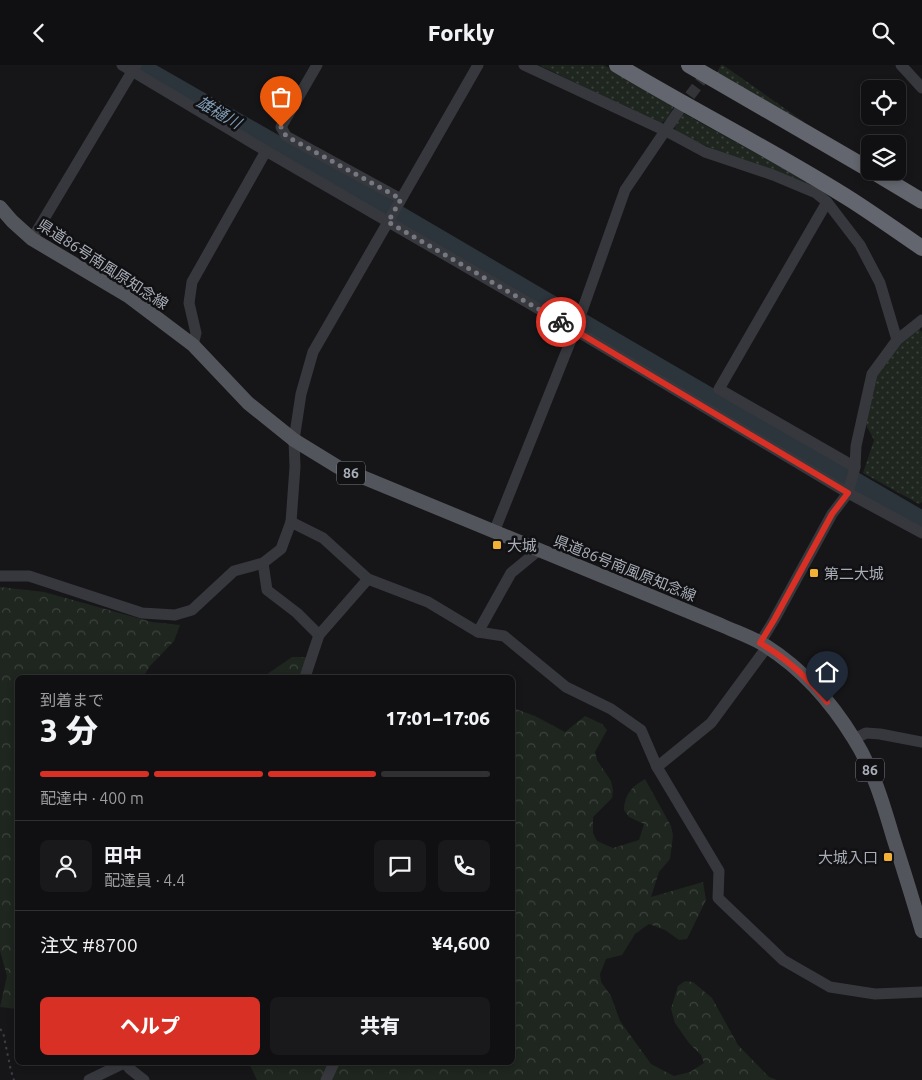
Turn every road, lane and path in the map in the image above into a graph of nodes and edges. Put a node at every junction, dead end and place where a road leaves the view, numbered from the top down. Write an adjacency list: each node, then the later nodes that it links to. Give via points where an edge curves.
1 (317, 65): 14 (street, via 281,127 286,136)
2 (478, 65): 14 (street)
3 (524, 65): 10 (street)
4 (617, 65): 20 (highway, via 852,201)
5 (688, 65): 12 (highway)
6 (901, 65): 8 (street)
7 (131, 67): 11 (street); 19 (street)
8 (922, 88)
9 (680, 109): 10 (street)
10 (666, 131): 16 (street, via 705,152 816,193); 22 (street, via 625,189)
11 (266, 151): 18 (street); 24 (street, via 192,282 189,303 196,333)
12 (861, 165)
13 (886, 180): 15 (highway)
14 (401, 199): 18 (street)
15 (922, 201)
16 (827, 202): 23 (street, via 860,245 880,283); 26 (street, via 719,389)
17 (0, 207): 19 (main road, 県道86号南風原知念線 / 86)
18 (388, 222): 22 (street); 25 (street, via 313,352 301,395)
19 (32, 239): 24 (main road, 県道86号南風原知念線 / 86, via 128,296)
20 (922, 248)
21 (921, 322): 23 (street)
22 (577, 324): 27 (street); 29 (street)
23 (897, 340): 26 (street, via 872,374)
24 (193, 345): 25 (main road, 県道86号南風原知念線 / 86, via 248,403)
25 (294, 440): 28 (street, via 296,467); 29 (main road, 県道86号南風原知念線 / 86, via 338,467)
26 (854, 469): 27 (street)
27 (849, 490): 30 (street); 37 (street, via 832,514 774,620)
28 (291, 522): 32 (street, via 281,549); 34 (street, via 323,538)
29 (494, 532): 31 (main road, 県道86号南風原知念線 / 86)
30 (922, 533)
31 (539, 550): 35 (street, via 511,573); 37 (main road, 県道86号南風原知念線 / 86)
32 (263, 563): 33 (street, via 234,571 192,610 175,615 142,613 29,576); 36 (street, via 268,590)
33 (0, 576)
34 (368, 579): 35 (street, via 428,602); 36 (street)
35 (478, 632): 41 (street, via 504,636 566,687 611,709 640,730)
36 (319, 635): 38 (street)
37 (764, 645): 39 (main road, 県道86号南風原知念線 / 86, via 816,687); 41 (street, via 711,723)
38 (306, 675)
39 (854, 739): 40 (street, via 866,733); 42 (main road, 県道86号南風原知念線 / 86, via 875,781)
40 (922, 742)
41 (657, 767): 43 (street, via 719,871 718,897 783,959 830,987 874,994)
42 (922, 931)
43 (922, 992)
44 (0, 1029): 48 (path)
45 (121, 1065): 49 (street)
46 (127, 1065): 50 (street)
47 (333, 1065): 51 (street)
48 (14, 1080)
49 (89, 1080)
50 (144, 1080)
51 (326, 1080)

